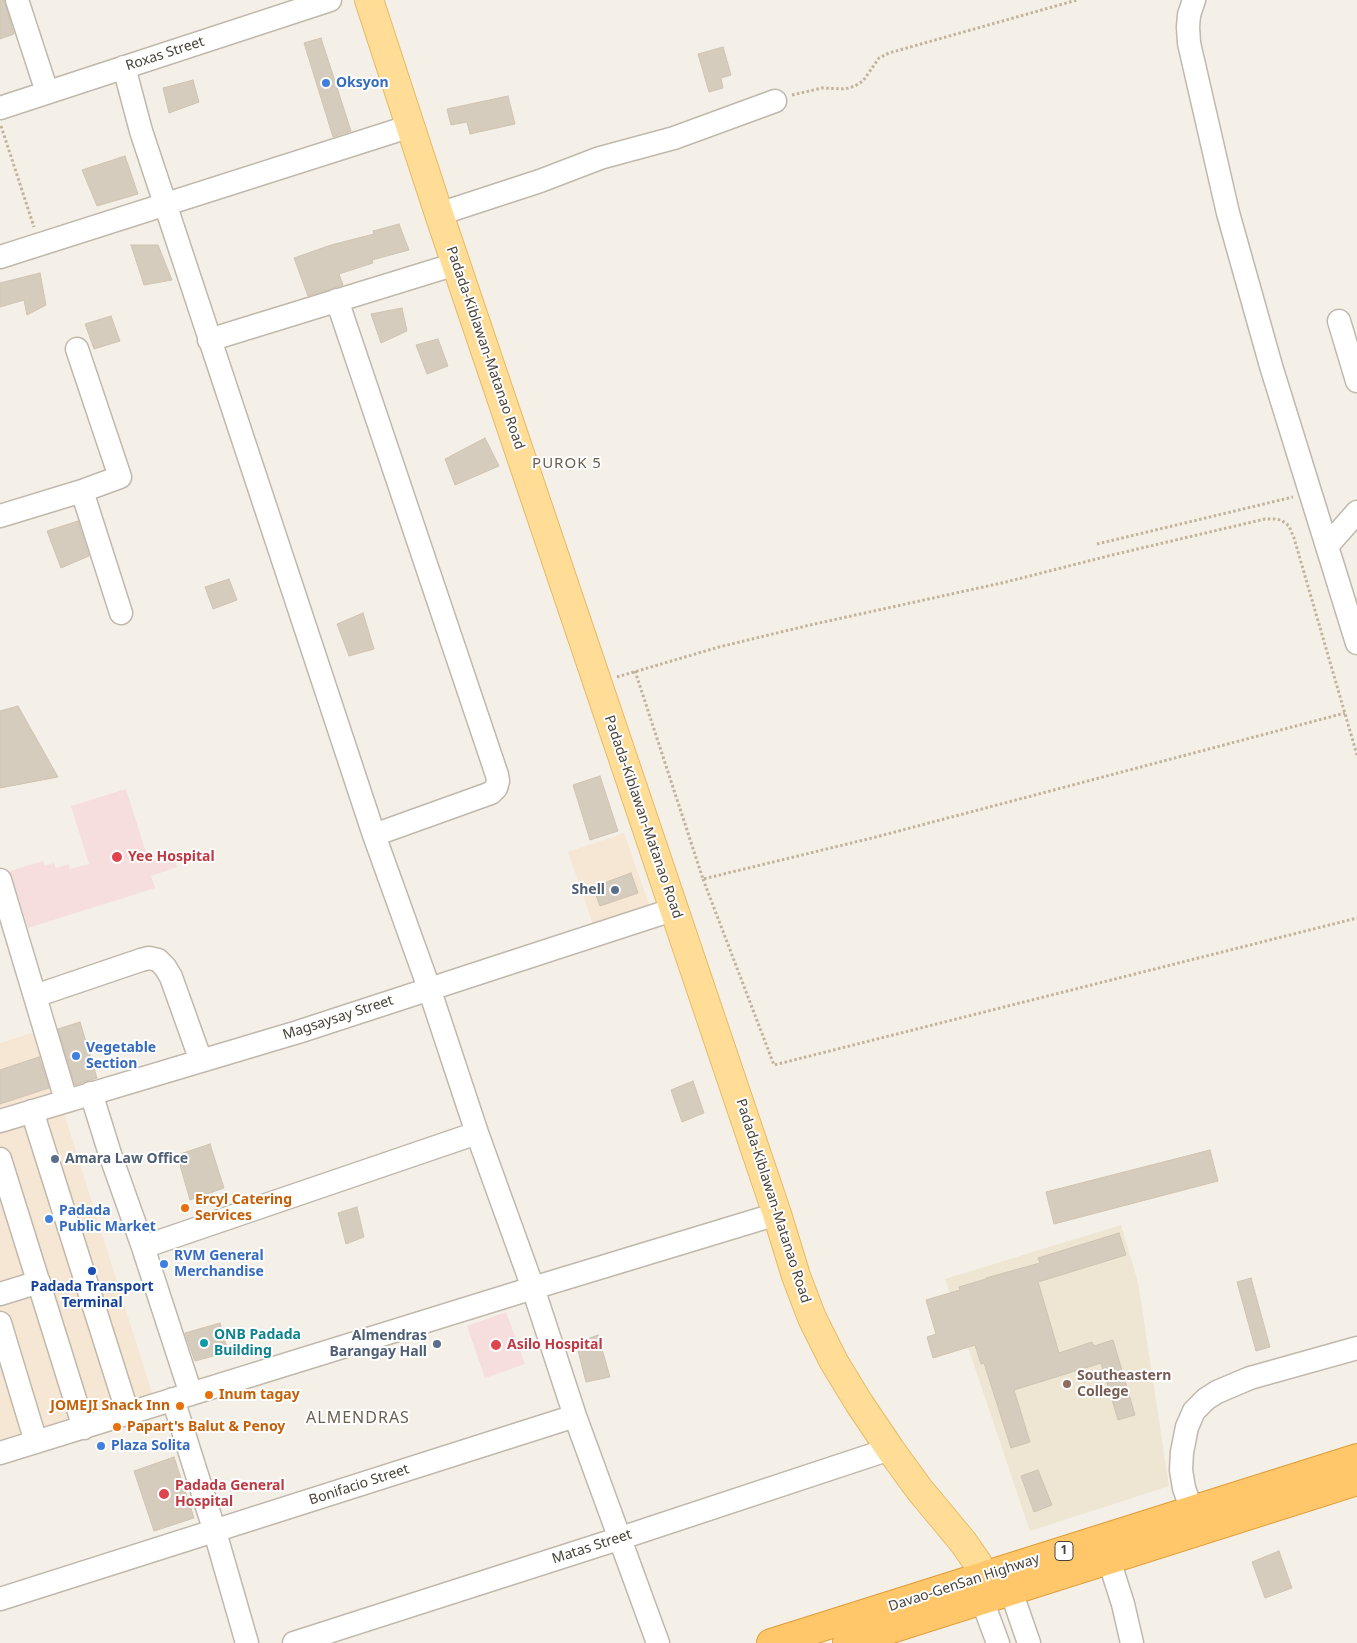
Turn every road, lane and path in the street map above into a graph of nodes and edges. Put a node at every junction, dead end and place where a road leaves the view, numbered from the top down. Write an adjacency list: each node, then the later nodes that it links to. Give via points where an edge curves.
1 (17, 0): 7 (street)
2 (330, 0): 6 (street, Roxas Street)
3 (369, 0): 11 (main road, Padada-Kiblawan-Matanao Road)
4 (1077, 0): 8 (path, via 889,53 879,58 863,81 855,86 807,90)
5 (1194, 0): 23 (street, via 1189,15 1189,43 1212,147 1271,366)
6 (124, 67): 7 (street, Roxas Street); 12 (street, via 140,132)
7 (47, 92): 9 (street, Roxas Street)
8 (775, 101): 13 (street, via 680,136 600,158)
9 (0, 108)
10 (0, 123): 14 (path)
11 (411, 126): 12 (street); 13 (main road, Padada-Kiblawan-Matanao Road)
12 (165, 205): 14 (street); 19 (street)
13 (439, 214): 16 (main road, Padada-Kiblawan-Matanao Road)
14 (39, 245): 15 (street)
15 (0, 257)
16 (456, 264): 17 (street); 31 (main road, Padada-Kiblawan-Matanao Road)
17 (337, 300): 19 (street); 34 (street, via 498,781 491,793)
18 (1339, 321): 21 (street)
19 (209, 340): 34 (street)
20 (77, 349): 22 (street, via 120,477)
21 (1357, 381)
22 (82, 490): 25 (street); 28 (street)
23 (1310, 493): 26 (path); 27 (street)
24 (1357, 512): 27 (street)
25 (0, 516)
26 (1096, 544)
27 (1327, 546): 29 (street)
28 (121, 614)
29 (1357, 643)
30 (636, 671): 31 (path); 32 (path, via 810,625 1274,519 1289,526 1294,538); 35 (path)
31 (598, 683): 37 (main road, Padada-Kiblawan-Matanao Road)
32 (1345, 713): 33 (path); 35 (path, via 876,837)
33 (1357, 755)
34 (374, 835): 39 (street)
35 (703, 879): 38 (path, via 774,1065)
36 (0, 880): 40 (street)
37 (675, 909): 39 (street, Magsaysay Street); 48 (main road, Padada-Kiblawan-Matanao Road)
38 (1357, 918)
39 (429, 988): 41 (street, Magsaysay Street); 46 (street)
40 (35, 996): 41 (street, via 141,960 158,960 171,977); 43 (street)
41 (201, 1061): 42 (street, Magsaysay Street)
42 (90, 1093): 43 (street, Magsaysay Street); 49 (street)
43 (66, 1100): 44 (street, Magsaysay Street)
44 (32, 1111): 45 (street, Magsaysay Street); 56 (street)
45 (0, 1121)
46 (477, 1133): 49 (street); 51 (street)
47 (0, 1159): 50 (street)
48 (777, 1214): 51 (street); 60 (main road, Padada-Kiblawan-Matanao Road, via 812,1318 834,1362)
49 (143, 1247): 55 (street)
50 (39, 1282): 52 (street); 58 (street)
51 (533, 1288): 55 (street); 57 (street)
52 (0, 1294)
53 (0, 1323): 59 (street)
54 (1357, 1348): 64 (street, via 1250,1378 1206,1399 1194,1411 1186,1427 1182,1452 1184,1488)
55 (182, 1397): 56 (street); 65 (street)
56 (128, 1414): 58 (street)
57 (575, 1416): 65 (street, Bonifacio Street); 66 (street)
58 (84, 1428): 59 (street)
59 (36, 1442): 61 (street)
60 (890, 1449): 66 (street, Matas Street); 68 (main road, Padada-Kiblawan-Matanao Road, via 963,1542)
61 (0, 1453)
62 (1357, 1458): 64 (highway, Davao-GenSan Highway / 1)
63 (1357, 1481): 67 (highway, Davao-GenSan Highway / 1)
64 (1192, 1511): 68 (highway, Davao-GenSan Highway / 1)
65 (215, 1532): 69 (street, Bonifacio Street); 72 (street)
66 (621, 1538): 73 (street, Matas Street); 74 (street)
67 (1109, 1560): 68 (highway, Davao-GenSan Highway / 1); 77 (street, via 1124,1604)
68 (992, 1591): 70 (street); 71 (street); 75 (highway, Davao-GenSan Highway / 1); 76 (highway, Davao-GenSan Highway / 1)
69 (0, 1599)
70 (1027, 1637): 71 (street)
71 (997, 1642)
72 (247, 1643)
73 (294, 1643)
74 (658, 1643)
75 (771, 1643)
76 (847, 1643)
77 (1132, 1643)

